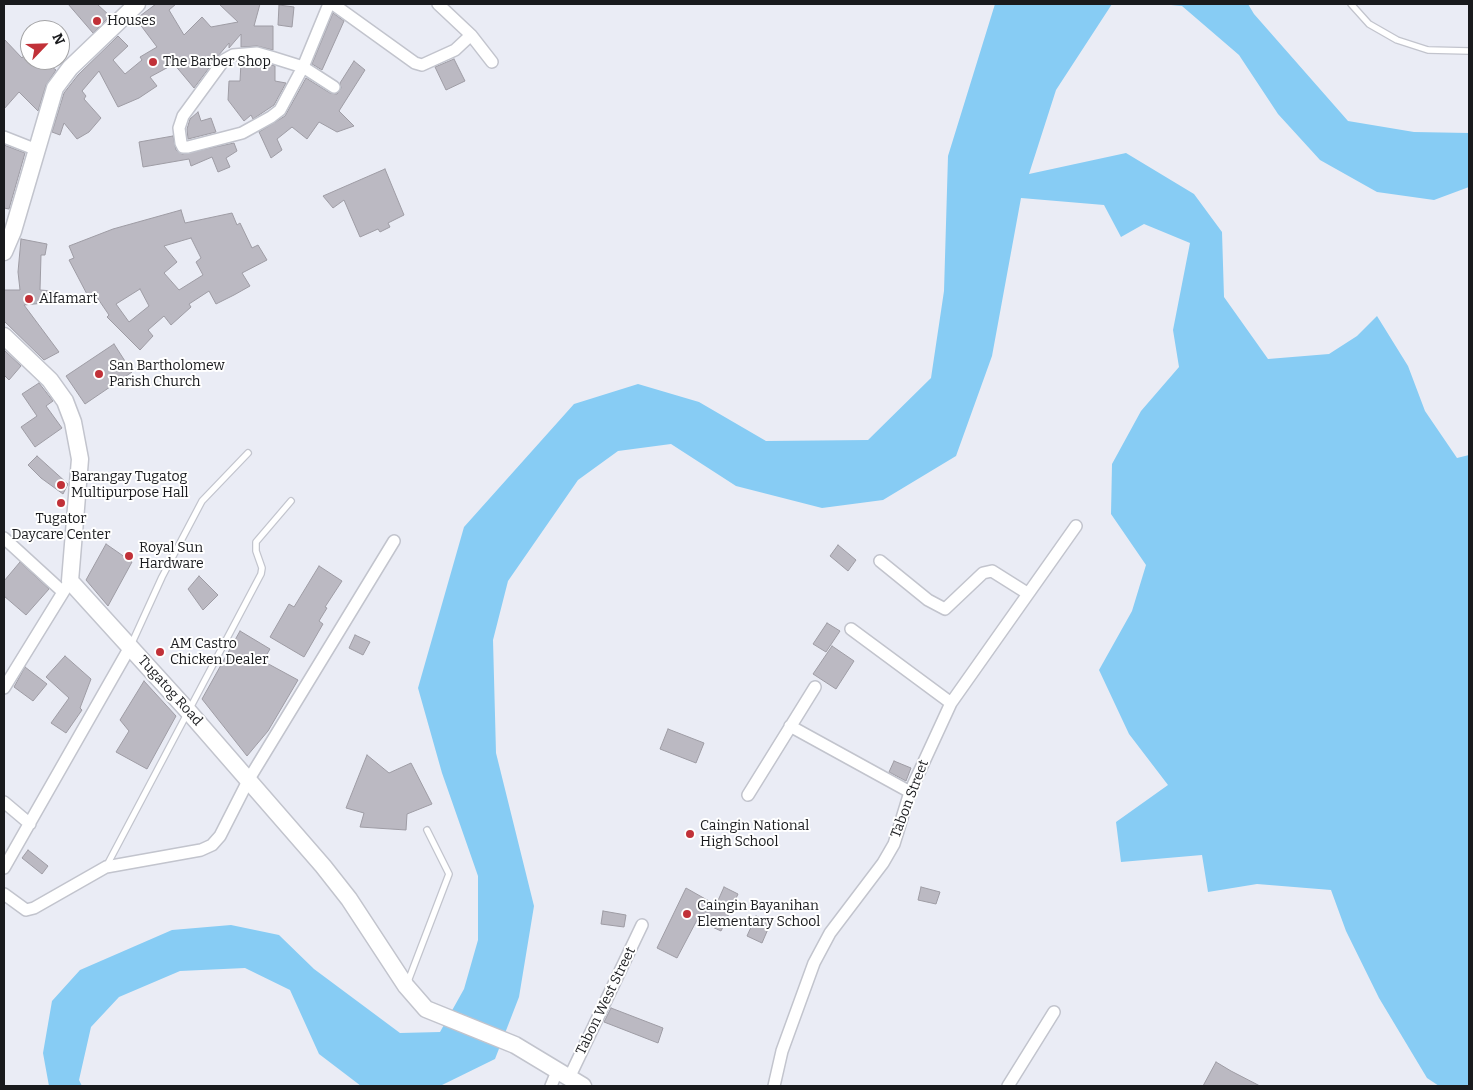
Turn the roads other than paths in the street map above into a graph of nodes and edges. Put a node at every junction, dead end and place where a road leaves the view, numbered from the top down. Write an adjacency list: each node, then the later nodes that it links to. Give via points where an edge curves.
1 (137, 4): 12 (street, via 61,78 55,88)
2 (329, 4): 9 (street)
3 (333, 4): 6 (street, via 422,65 454,50)
4 (438, 4): 6 (street)
5 (1351, 4): 7 (lane, via 1369,24 1397,40 1428,50)
6 (471, 35): 8 (street)
7 (1469, 51)
8 (492, 62)
9 (303, 67): 9 (street, via 280,110 272,118 242,133 188,147 181,143 183,116 224,60 233,55 257,53); 10 (street)
10 (334, 87)
11 (4, 137): 12 (street)
12 (37, 150): 13 (street)
13 (4, 252)
14 (4, 336): 21 (street, via 50,380 65,401 73,422 80,459)
15 (248, 453): 24 (lane, via 202,501)
16 (291, 501): 28 (lane, via 256,542 261,574)
17 (1076, 526): 22 (street, Tabon Street)
18 (4, 538): 21 (street)
19 (394, 541): 30 (street)
20 (880, 561): 22 (street, via 928,600 945,609 983,573 992,571)
21 (67, 586): 24 (street, Tugatog Road); 26 (street)
22 (1027, 593): 27 (street, Tabon Street)
23 (851, 629): 27 (street)
24 (130, 647): 28 (street, Tugatog Road); 34 (street)
25 (815, 687): 29 (street)
26 (4, 688)
27 (951, 703): 31 (street, Tabon Street)
28 (189, 712): 30 (street, Tugatog Road); 36 (lane)
29 (790, 726): 31 (street); 32 (street)
30 (249, 779): 36 (street, via 220,836 212,845 201,850); 40 (street, Tugatog Road, via 349,899)
31 (910, 792): 45 (street, Tabon Street, via 894,844 884,863 830,933 814,962 782,1051)
32 (748, 795)
33 (4, 802): 34 (street)
34 (30, 824): 37 (street)
35 (427, 830): 40 (lane, via 449,874)
36 (106, 867): 38 (street, via 34,908 26,910)
37 (4, 868)
38 (4, 894)
39 (642, 925): 42 (street, Tabon West Street)
40 (406, 986): 42 (street, Tugatog Road, via 426,1009 515,1045)
41 (1054, 1012): 46 (street)
42 (564, 1073): 43 (street, Tabon West Street); 44 (street, Tugatog Road)
43 (551, 1086)
44 (583, 1086)
45 (774, 1086)
46 (1008, 1086)

